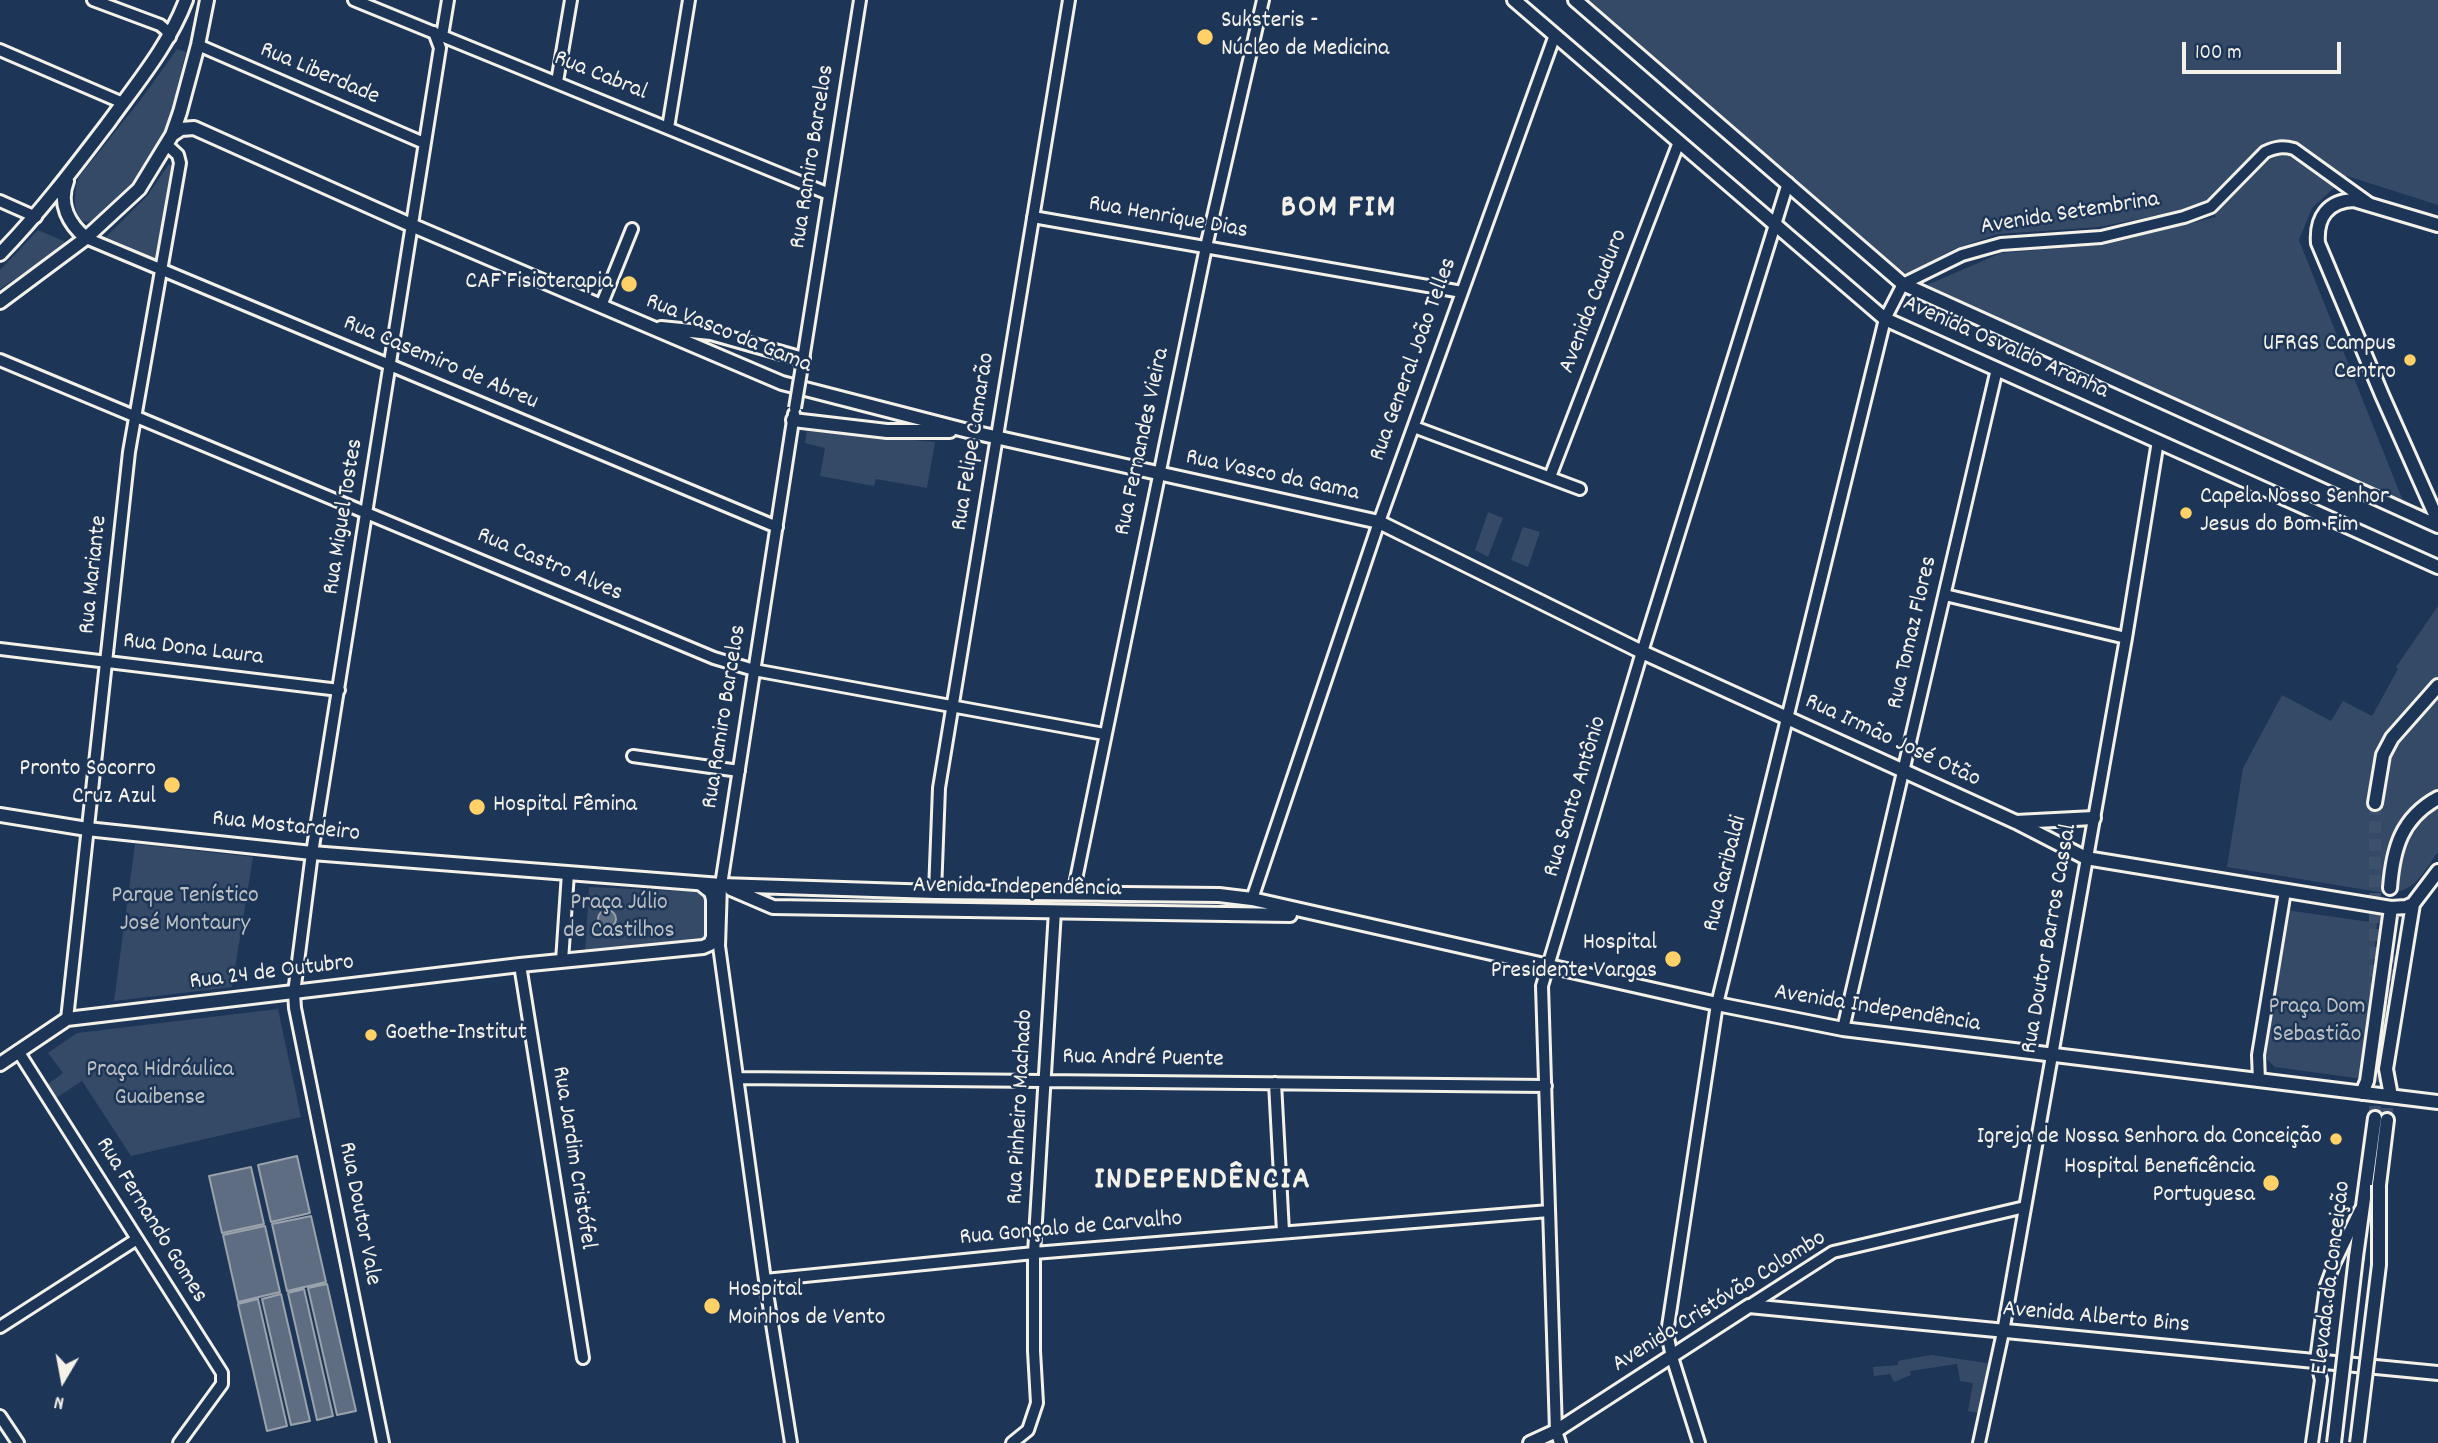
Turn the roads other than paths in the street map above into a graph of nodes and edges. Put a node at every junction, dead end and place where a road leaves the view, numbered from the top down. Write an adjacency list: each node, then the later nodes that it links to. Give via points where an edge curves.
1 (93, 0): 15 (street, via 160,25)
2 (186, 0): 15 (main road)
3 (207, 0): 16 (main road)
4 (355, 0): 14 (street, Rua Cabral)
5 (448, 0): 14 (street)
6 (571, 0): 18 (street)
7 (689, 0): 20 (street)
8 (860, 0): 26 (street, Rua Ramiro Barcelos)
9 (1069, 0): 30 (street, Rua Felipe Camarão)
10 (1264, 0): 36 (street, Rua Fernandes Vieira)
11 (1514, 0): 13 (main road, Avenida Osvaldo Aranha)
12 (1575, 0): 25 (main road, Avenida Osvaldo Aranha)
13 (1555, 35): 22 (main road, Avenida Osvaldo Aranha); 40 (street, Rua General João Telles)
14 (442, 36): 18 (street, Rua Cabral); 23 (street, Rua Miguel Tostes)
15 (170, 37): 19 (main road)
16 (198, 45): 21 (main road); 23 (street, Rua Liberdade)
17 (0, 50): 19 (street)
18 (557, 82): 20 (street, Rua Cabral)
19 (123, 103): 24 (main road)
20 (668, 128): 26 (street, Rua Cabral)
21 (169, 139): 31 (main road, Rua Vasco da Gama, via 181,129 194,128); 35 (main road, via 139,189); 38 (street, Rua Mariante, via 180,163)
22 (1679, 142): 32 (main road, Avenida Osvaldo Aranha); 56 (street, Avenida Cauduro)
23 (424, 143): 31 (street, Rua Miguel Tostes)
24 (70, 173): 29 (main road); 35 (main road, via 63,202 75,229)
25 (1788, 183): 32 (street, Rua Santo Antônio); 39 (main road, Avenida Osvaldo Aranha)
26 (829, 194): 46 (street, Rua Ramiro Barcelos)
27 (0, 201): 29 (street)
28 (2372, 205): 33 (main road); 39 (street, Avenida Setembrina, via 2294,149 2275,148 2265,152 2202,211 2101,237 2001,244 1962,256); 57 (main road, via 2354,200 2333,204 2319,222 2318,243)
29 (36, 217): 37 (main road)
30 (1033, 217): 36 (street, Rua Henrique Dias); 53 (street, Rua Felipe Camarão)
31 (411, 225): 42 (main road, Rua Vasco da Gama); 47 (street, Rua Miguel Tostes)
32 (1775, 225): 43 (main road, Avenida Osvaldo Aranha); 68 (street, Rua Santo Antônio)
33 (2438, 225)
34 (632, 229): 42 (street)
35 (86, 238): 38 (street, Rua Casemiro de Abreu); 41 (main road)
36 (1206, 247): 40 (street, Rua Henrique Dias); 55 (street, Rua Fernandes Vieira)
37 (0, 254)
38 (162, 269): 47 (street, Rua Casemiro de Abreu); 50 (street, Rua Mariante)
39 (1903, 284): 43 (street); 60 (main road, Avenida Osvaldo Aranha)
40 (1462, 292): 51 (street, Rua General João Telles)
41 (0, 302)
42 (601, 306): 44 (main road, Rua Vasco da Gama)
43 (1885, 319): 48 (main road, Avenida Osvaldo Aranha); 74 (street, Rua Garibaldi)
44 (647, 326): 46 (main road, via 711,333); 52 (main road, Rua Vasco da Gama, via 782,383)
45 (0, 360): 50 (street, Rua Castro Alves)
46 (802, 362): 49 (street, Rua Ramiro Barcelos, bridge)
47 (389, 365): 59 (street, Rua Miguel Tostes); 63 (street, Rua Casemiro de Abreu)
48 (1997, 369): 54 (main road, Avenida Osvaldo Aranha); 65 (street, Rua Tomaz Flores)
49 (794, 414): 52 (main road, via 887,431); 63 (street, Rua Ramiro Barcelos)
50 (135, 418): 59 (street, Rua Castro Alves); 69 (street, Rua Mariante)
51 (1414, 427): 56 (street); 61 (street, Rua General João Telles)
52 (968, 431): 53 (main road, Rua Vasco da Gama)
53 (997, 438): 55 (main road, Rua Vasco da Gama); 73 (street, Rua Felipe Camarão)
54 (2158, 441): 64 (main road, Avenida Osvaldo Aranha); 66 (street, Rua Doutor Barros Cassal)
55 (1158, 474): 61 (main road, Rua Vasco da Gama); 75 (street, Rua Fernandes Vieira)
56 (1550, 477): 58 (street)
57 (2420, 482): 60 (main road); 62 (main road)
58 (1580, 489)
59 (367, 513): 70 (street, Rua Castro Alves, via 714,658); 72 (street, Rua Miguel Tostes)
60 (2413, 515): 62 (main road, Avenida Osvaldo Aranha)
61 (1379, 522): 68 (main road, Rua Irmão José Otão); 95 (street, Rua General João Telles)
62 (2438, 524)
63 (777, 527): 70 (street, Rua Ramiro Barcelos)
64 (2438, 567)
65 (1945, 595): 66 (street); 78 (street, Rua Tomaz Flores)
66 (2126, 638): 82 (street, Rua Doutor Barros Cassal)
67 (0, 649): 69 (street, Rua Dona Laura)
68 (1642, 652): 74 (main road, Rua Irmão José Otão); 106 (street, Rua Santo Antônio)
69 (107, 661): 72 (street, Rua Dona Laura); 84 (street, Rua Mariante)
70 (754, 670): 73 (street, Rua Castro Alves); 77 (street, Rua Ramiro Barcelos)
71 (2438, 686): 80 (main road, via 2392,738 2383,755)
72 (339, 690): 85 (street, Rua Miguel Tostes)
73 (952, 707): 75 (street, Rua Castro Alves); 93 (street, Rua Felipe Camarão, via 939,788)
74 (1787, 716): 78 (main road, Rua Irmão José Otão); 108 (street, Rua Garibaldi)
75 (1104, 734): 94 (street, Rua Fernandes Vieira)
76 (633, 756): 77 (street)
77 (739, 771): 90 (street, Rua Ramiro Barcelos)
78 (1903, 772): 83 (main road, Rua Irmão José Otão); 110 (street, Rua Tomaz Flores)
79 (2438, 798): 91 (main road, via 2419,809 2407,824 2391,868)
80 (2375, 803)
81 (0, 816): 84 (main road, Rua Mostardeiro)
82 (2094, 818): 83 (main road); 86 (street, Rua Doutor Barros Cassal)
83 (2016, 822): 86 (main road, Rua Irmão José Otão)
84 (87, 829): 85 (main road, Rua Mostardeiro); 109 (street, Rua Mariante)
85 (312, 853): 88 (main road, Rua Mostardeiro); 107 (street, Rua Miguel Tostes)
86 (2086, 858): 92 (main road, Rua Irmão José Otão); 112 (street, Rua Doutor Barros Cassal)
87 (2438, 870): 96 (main road)
88 (568, 873): 89 (main road, Avenida Independência); 104 (street)
89 (701, 884): 90 (main road, Avenida Independência); 103 (main road, via 713,900 713,937)
90 (721, 885): 93 (main road, Avenida Independência); 99 (main road, Avenida Independência, via 773,907); 102 (street, Rua Ramiro Barcelos)
91 (2390, 888)
92 (2284, 891): 97 (main road, Rua Irmão José Otão); 116 (street, via 2258,1055)
93 (935, 892): 94 (main road, Avenida Independência)
94 (1073, 894): 95 (main road, Avenida Independência, via 1219,895)
95 (1252, 900): 100 (main road, Avenida Independência)
96 (2413, 904): 98 (main road, Rua Irmão José Otão); 120 (main road, via 2386,1069)
97 (2374, 905): 98 (main road, Rua Irmão José Otão); 101 (main road, via 2385,912)
98 (2391, 908): 101 (main road)
99 (1055, 911): 100 (main road, Avenida Independência); 115 (street, Rua Pinheiro Machado)
100 (1317, 915): 106 (main road, Avenida Independência)
101 (2389, 924): 119 (main road)
102 (719, 946): 103 (street); 114 (street, Rua Ramiro Barcelos)
103 (703, 947): 104 (main road)
104 (562, 961): 105 (main road, Rua 24 de Outubro)
105 (520, 965): 107 (main road, Rua 24 de Outubro); 133 (street, Rua Jardim Cristófel)
106 (1547, 965): 108 (main road, Avenida Independência); 118 (street, Rua Santo Antônio, via 1542,986)
107 (294, 993): 109 (main road, Rua 24 de Outubro); 140 (street, Rua Doutor Vale)
108 (1717, 1004): 110 (main road, Avenida Independência); 132 (street, Rua Garibaldi, via 1667,1333)
109 (67, 1019): 111 (main road, Rua 24 de Outubro)
110 (1843, 1029): 112 (main road, Avenida Independência)
111 (18, 1051): 113 (main road, Rua 24 de Outubro); 126 (street, Rua Fernando Gomes)
112 (2051, 1056): 116 (main road, Avenida Independência); 123 (street, Rua Doutor Barros Cassal)
113 (0, 1064)
114 (739, 1078): 115 (street, Rua André Puente); 128 (street, Rua Ramiro Barcelos)
115 (1045, 1079): 117 (street, Rua André Puente); 127 (street, Rua Pinheiro Machado)
116 (2259, 1081): 119 (main road, Avenida Independência)
117 (1275, 1083): 118 (street, Rua André Puente); 125 (street)
118 (1546, 1086): 124 (street, Rua Santo Antônio)
119 (2362, 1093): 120 (main road, Avenida Independência)
120 (2391, 1096): 121 (main road, Avenida Independência)
121 (2438, 1102)
122 (2363, 1204): 134 (street, via 2326,1286); 147 (main road, Elevada da Conceição, bridge); 148 (main road, Elevada da Conceição, bridge, via 2381,1119 2377,1287)
123 (2025, 1207): 129 (street, Avenida Cristóvão Colombo, via 1833,1252); 131 (street, Rua Doutor Barros Cassal)
124 (1549, 1211): 125 (street, Rua Gonçalo de Carvalho); 137 (street, Rua Santo Antônio)
125 (1283, 1232): 127 (street, Rua Gonçalo de Carvalho)
126 (137, 1240): 130 (street); 139 (street, Rua Fernando Gomes, via 223,1378)
127 (1034, 1253): 128 (street, Rua Gonçalo de Carvalho); 142 (street, Rua Pinheiro Machado, via 1037,1403 1028,1430)
128 (765, 1280): 141 (street, Rua Ramiro Barcelos)
129 (1749, 1306): 131 (main road, Avenida Alberto Bins); 132 (main road, Avenida Cristóvão Colombo)
130 (0, 1327)
131 (2003, 1332): 134 (main road, Avenida Alberto Bins); 145 (street, Rua Doutor Barros Cassal)
132 (1672, 1357): 137 (main road, Avenida Cristóvão Colombo); 144 (street, Rua Garibaldi)
133 (583, 1358)
134 (2316, 1360): 135 (main road, Avenida Alberto Bins); 146 (street, via 2321,1380)
135 (2438, 1374)
136 (0, 1416): 138 (street)
137 (1558, 1437): 143 (main road, Avenida Cristóvão Colombo)
138 (18, 1443)
139 (179, 1443)
140 (383, 1443)
141 (791, 1443)
142 (1012, 1443)
143 (1530, 1443)
144 (1699, 1443)
145 (1979, 1443)
146 (2312, 1443)
147 (2334, 1443)
148 (2357, 1443)

